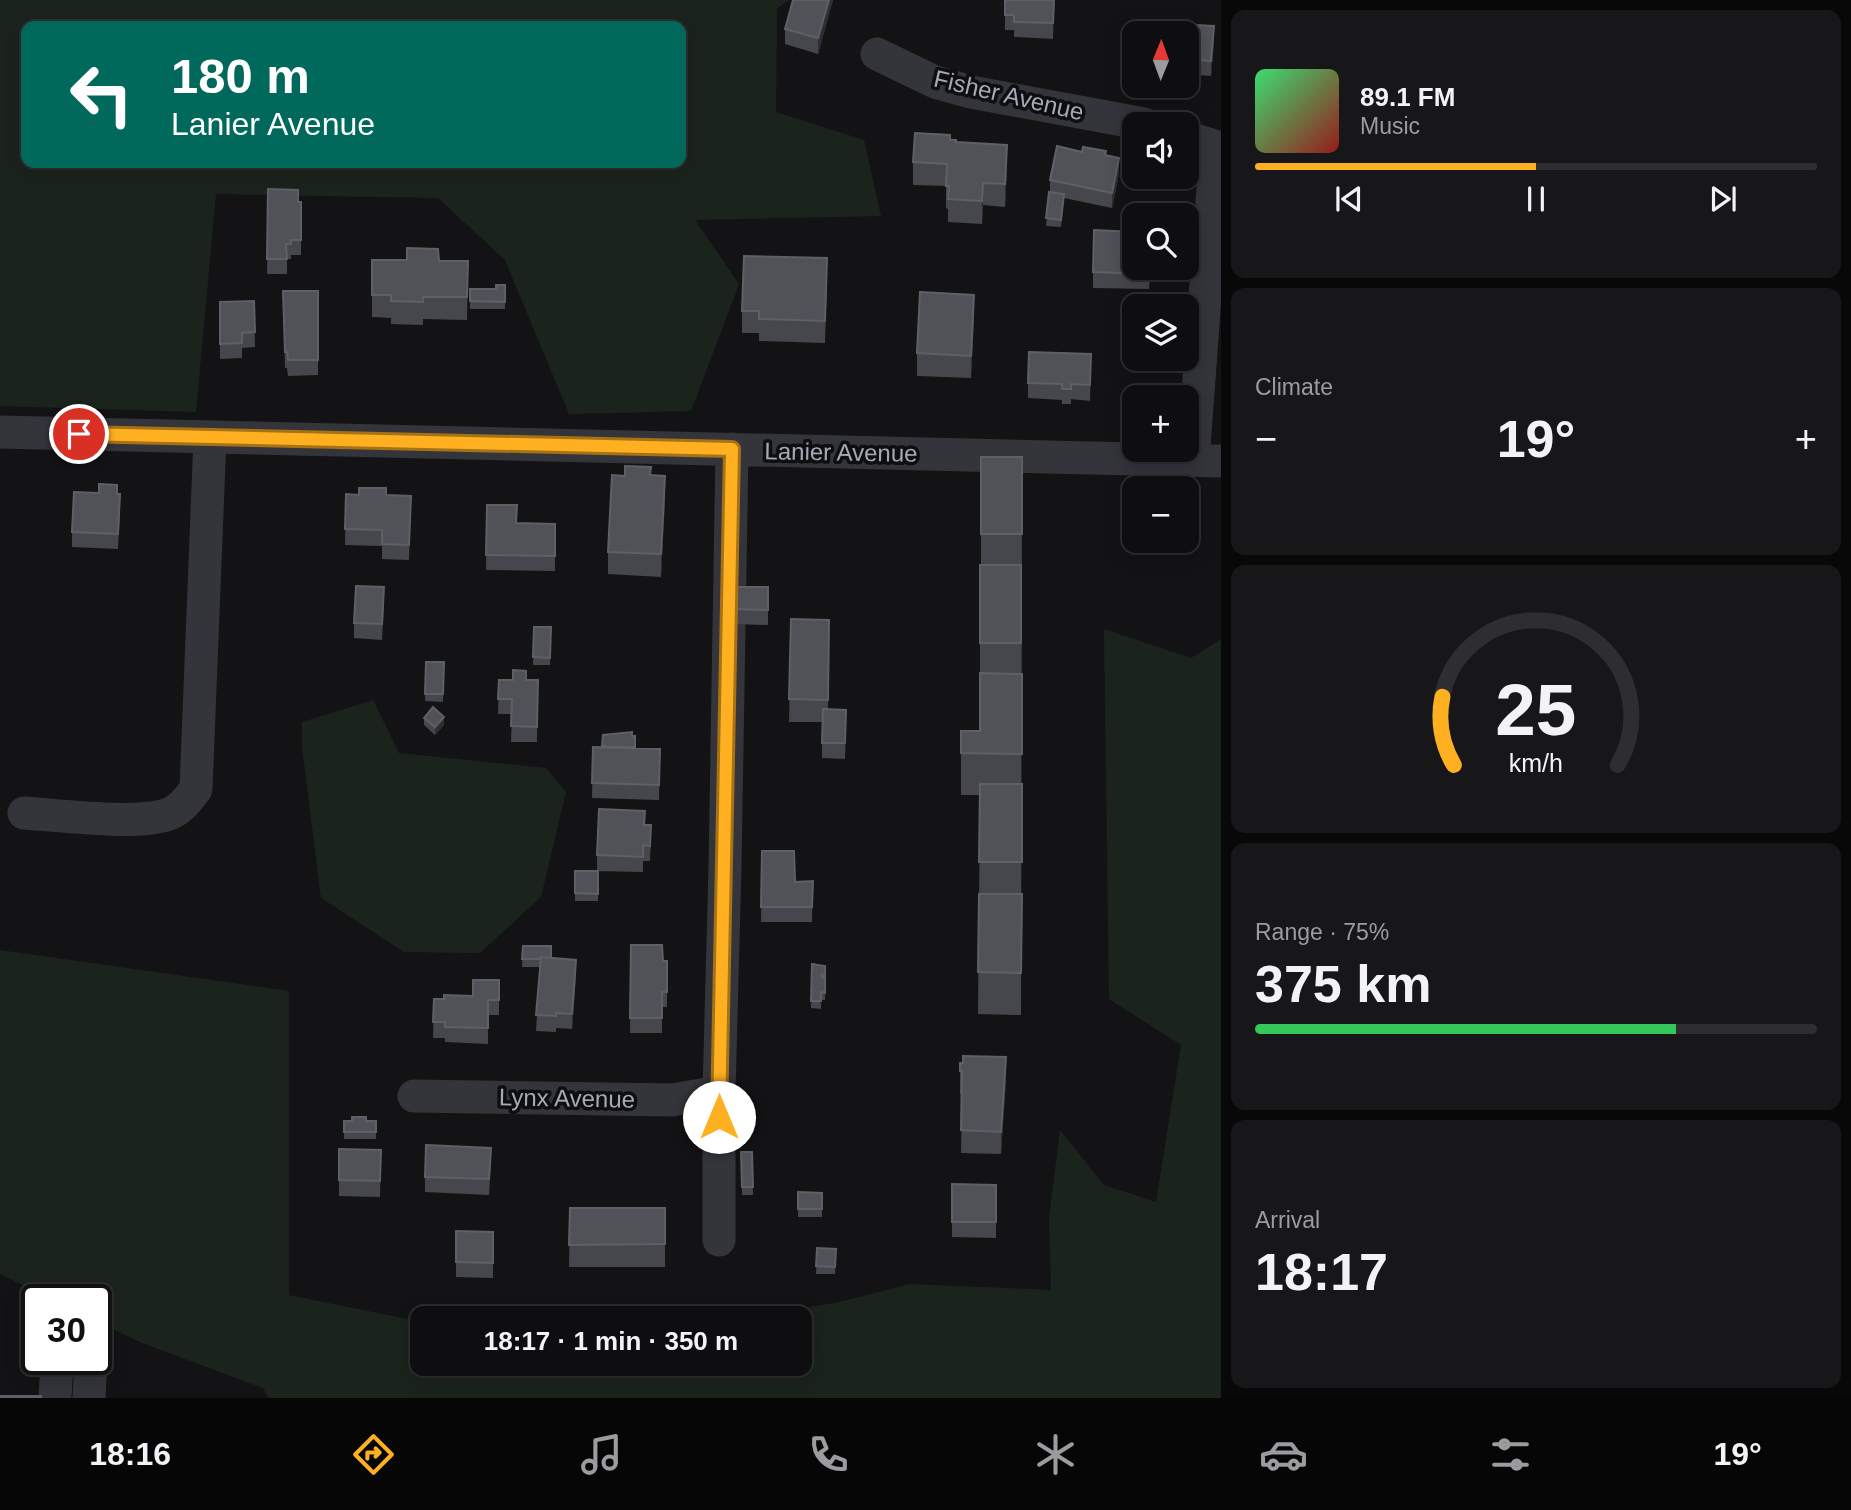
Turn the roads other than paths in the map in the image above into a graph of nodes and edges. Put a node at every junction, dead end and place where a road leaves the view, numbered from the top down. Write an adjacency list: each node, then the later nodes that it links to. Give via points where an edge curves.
1 (877, 54): 2 (street, Fisher Avenue, via 935,82 971,92)
2 (1122, 120)
3 (1208, 144): 7 (street)
4 (0, 432): 5 (street, Lanier Avenue)
5 (210, 437): 6 (street, Lanier Avenue); 8 (street, via 196,789 172,814 145,820)
6 (732, 449): 7 (street, Lanier Avenue); 9 (street)
7 (1207, 461)
8 (24, 813)
9 (719, 1092): 10 (street, Lynx Avenue, via 672,1100); 11 (street)
10 (414, 1096)
11 (719, 1240)
12 (56, 1375): 14 (street)
13 (90, 1375): 15 (street)
14 (55, 1398)
15 (89, 1398)

